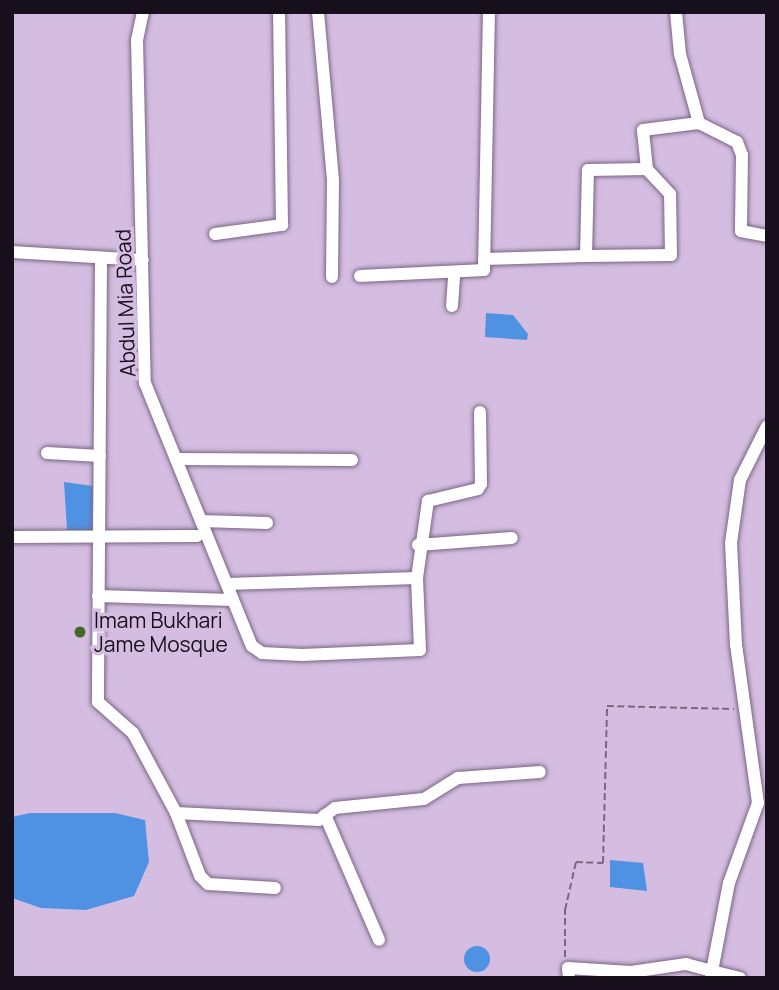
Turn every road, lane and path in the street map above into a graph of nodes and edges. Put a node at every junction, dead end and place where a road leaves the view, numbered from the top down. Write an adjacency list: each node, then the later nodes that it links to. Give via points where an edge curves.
1 (143, 12): 14 (street, Abdul Mia Road, via 138,40)
2 (279, 12): 8 (street, via 282,225)
3 (318, 12): 17 (street, via 333,180)
4 (489, 12): 13 (street)
5 (676, 12): 6 (street, via 680,54)
6 (699, 123): 7 (street, via 643,130); 9 (street, via 737,142 744,184 741,231)
7 (647, 169): 11 (street, via 588,170); 11 (street, via 670,194 671,255)
8 (215, 234)
9 (767, 236)
10 (12, 252): 12 (street)
11 (586, 256): 13 (street)
12 (101, 259): 14 (street); 22 (street)
13 (484, 259): 15 (street, via 482,272)
14 (143, 260): 23 (street, Abdul Mia Road, via 145,383)
15 (454, 274): 16 (street); 18 (street)
16 (360, 276)
17 (332, 277)
18 (453, 306)
19 (480, 412): 31 (street, via 481,484 478,489 428,501)
20 (767, 426): 36 (street, via 740,481 731,542 736,645)
21 (47, 453): 22 (street)
22 (100, 456): 27 (street)
23 (176, 459): 24 (street); 25 (street, Abdul Mia Road)
24 (352, 460)
25 (201, 521): 26 (street); 33 (street, Abdul Mia Road)
26 (267, 523)
27 (98, 534): 28 (street); 29 (street); 34 (street)
28 (197, 536)
29 (12, 537)
30 (512, 538): 31 (street)
31 (418, 545): 32 (street)
32 (417, 578): 33 (street); 35 (street, Abdul Mia Road, via 420,650 302,655 256,651)
33 (226, 584): 35 (street, Abdul Mia Road)
34 (98, 596): 35 (street); 38 (street, via 98,702 133,733)
35 (233, 600)
36 (746, 709): 42 (path, via 607,706 603,863 576,862 565,910); 43 (street, via 758,803 729,883)
37 (540, 772): 39 (street, via 458,778 409,804 335,808)
38 (176, 813): 39 (street, via 318,820); 40 (street, via 200,876 208,884)
39 (325, 815): 41 (street)
40 (275, 888)
41 (379, 940)
42 (568, 973): 43 (street, via 631,972 686,964)
43 (712, 974): 44 (street)
44 (740, 978)

